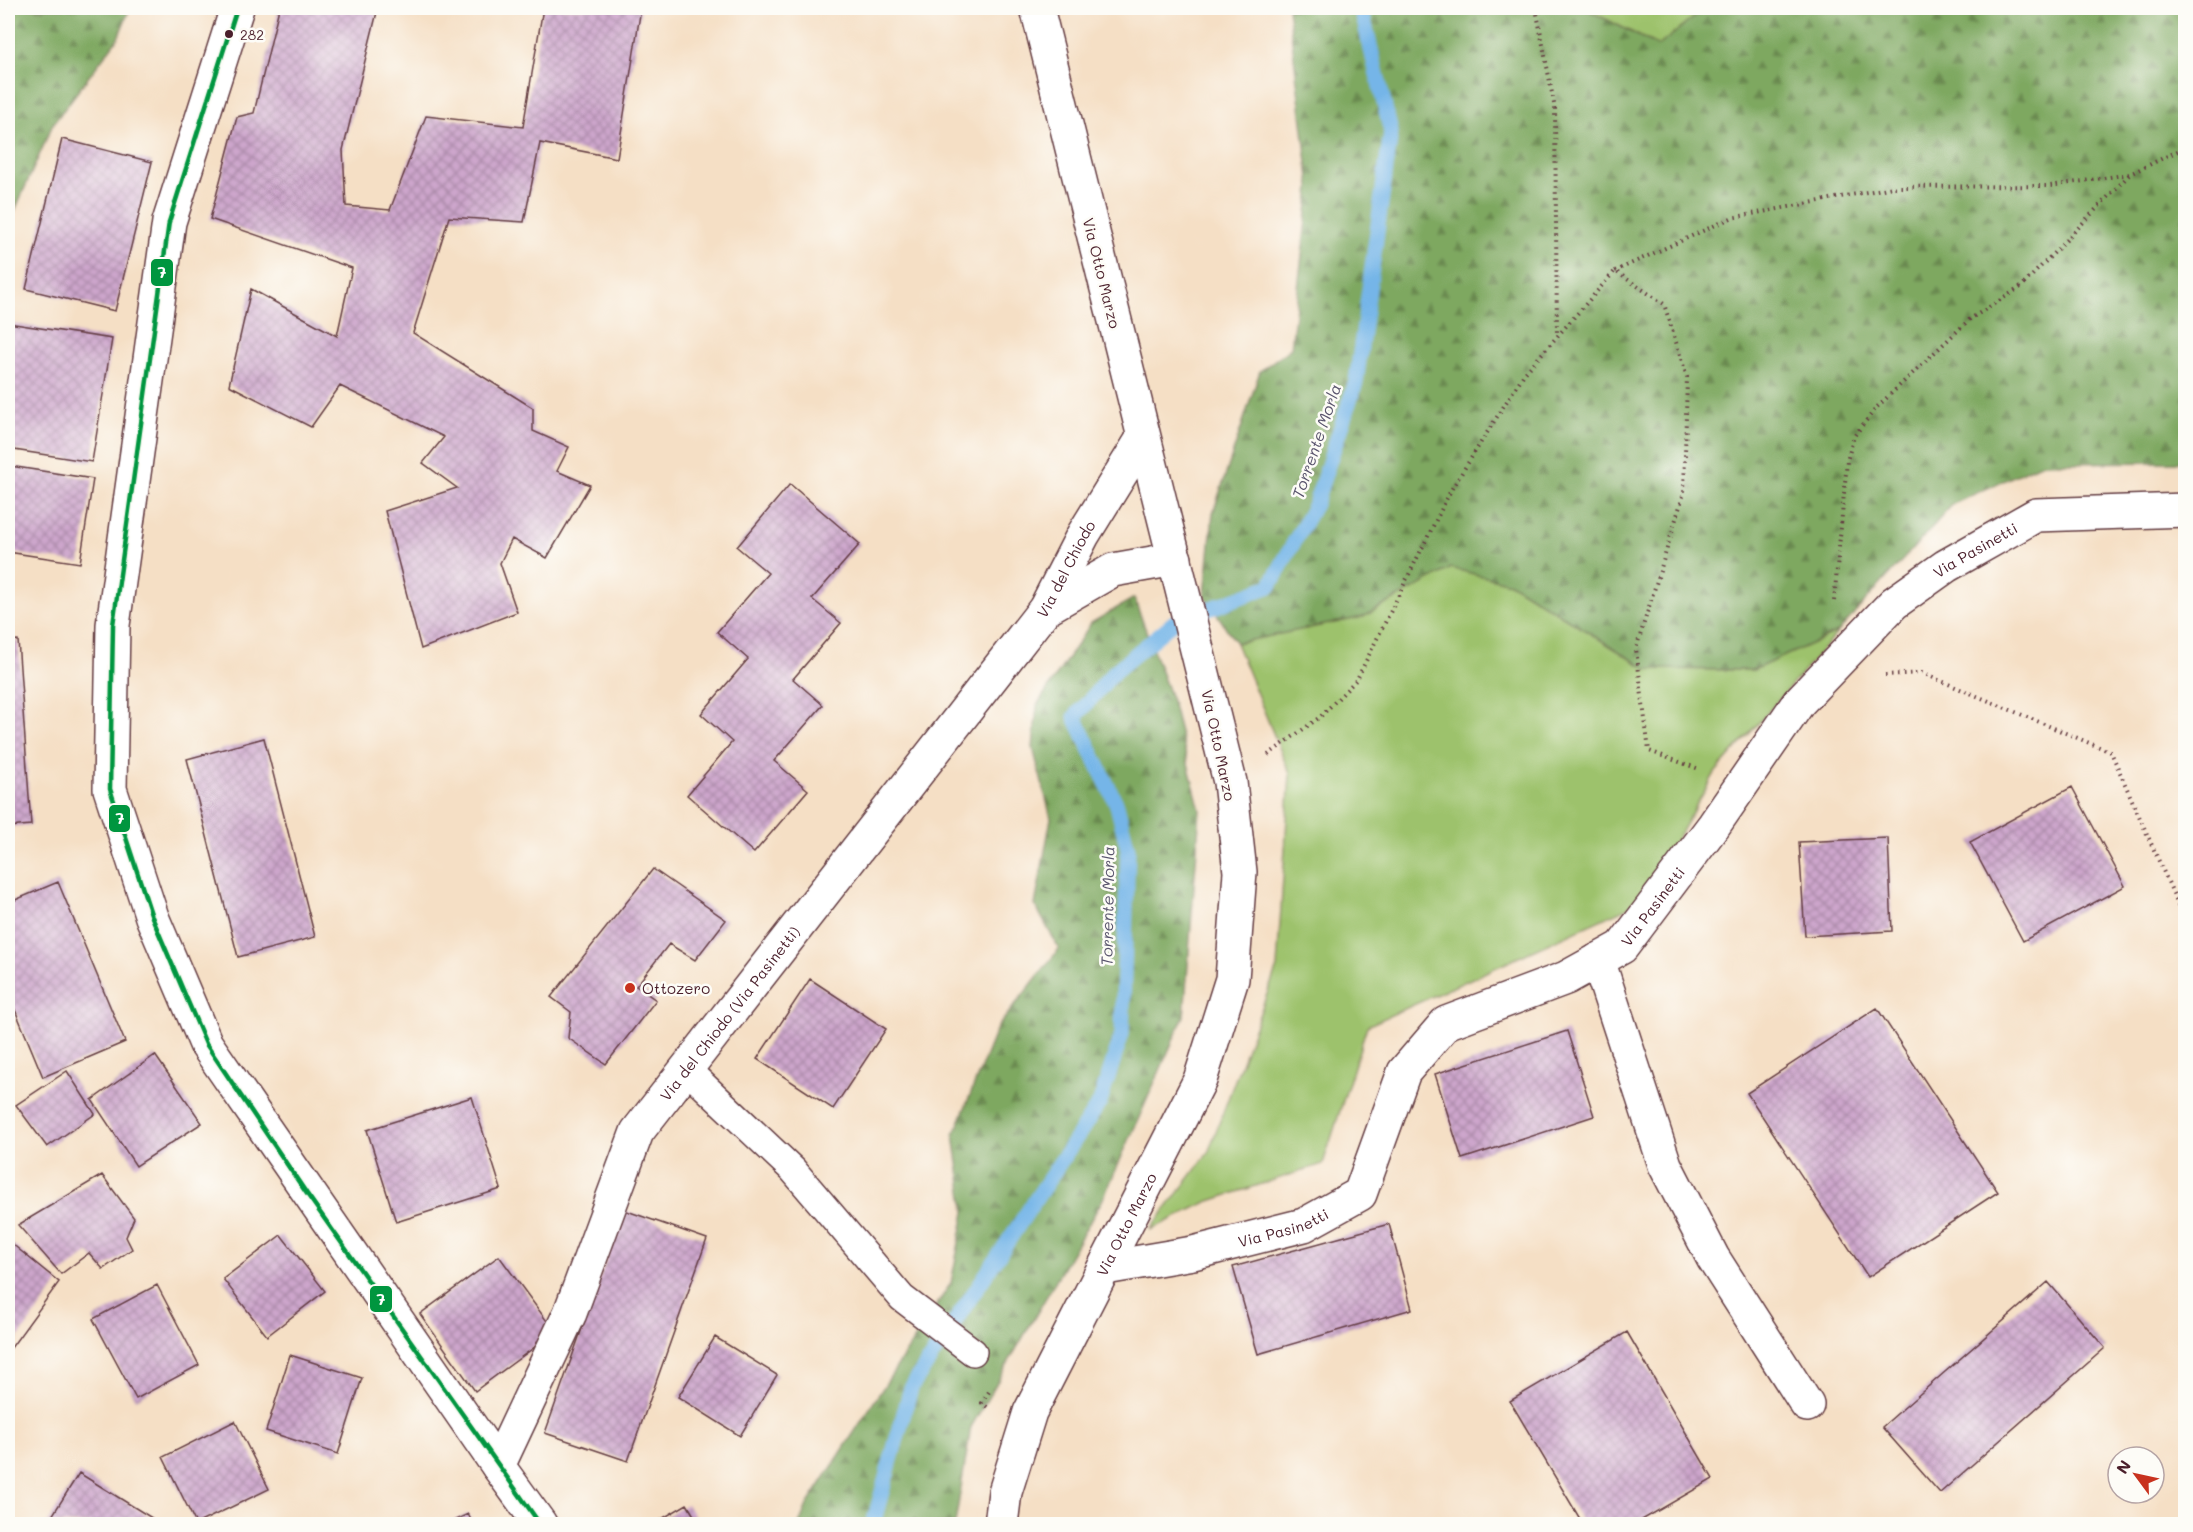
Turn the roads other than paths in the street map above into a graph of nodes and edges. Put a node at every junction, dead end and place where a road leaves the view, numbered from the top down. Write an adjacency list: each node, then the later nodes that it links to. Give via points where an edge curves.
1 (237, 8): 12 (street, via 169,222 113,625 110,789 152,917 206,1044)
2 (1037, 8): 3 (street, Via Otto Marzo)
3 (1143, 438): 5 (street, Via Otto Marzo); 6 (street, Via del Chiodo, via 1083,535)
4 (2186, 510): 7 (street, Via Pasinetti, via 2036,515 1946,566 1894,603 1799,702 1622,947)
5 (1176, 564): 6 (street, Via del Chiodo, via 1113,570); 9 (street, Via Otto Marzo, via 1230,782 1240,872 1233,979 1200,1080)
6 (1045, 609): 8 (street, Via del Chiodo (Via Pasinetti))
7 (1598, 960): 9 (street, Via Pasinetti, via 1566,978 1446,1023 1404,1072 1360,1194 1304,1225); 11 (street, via 1665,1165 1713,1258)
8 (686, 1069): 10 (lane, via 793,1170 902,1298); 12 (street, Via del Chiodo (Via Pasinetti), via 637,1132 570,1313)
9 (1105, 1268): 14 (street, Via Otto Marzo, via 1030,1412 1005,1492)
10 (973, 1352)
11 (1807, 1405)
12 (498, 1466): 13 (street)
13 (540, 1524)
14 (1001, 1524)

